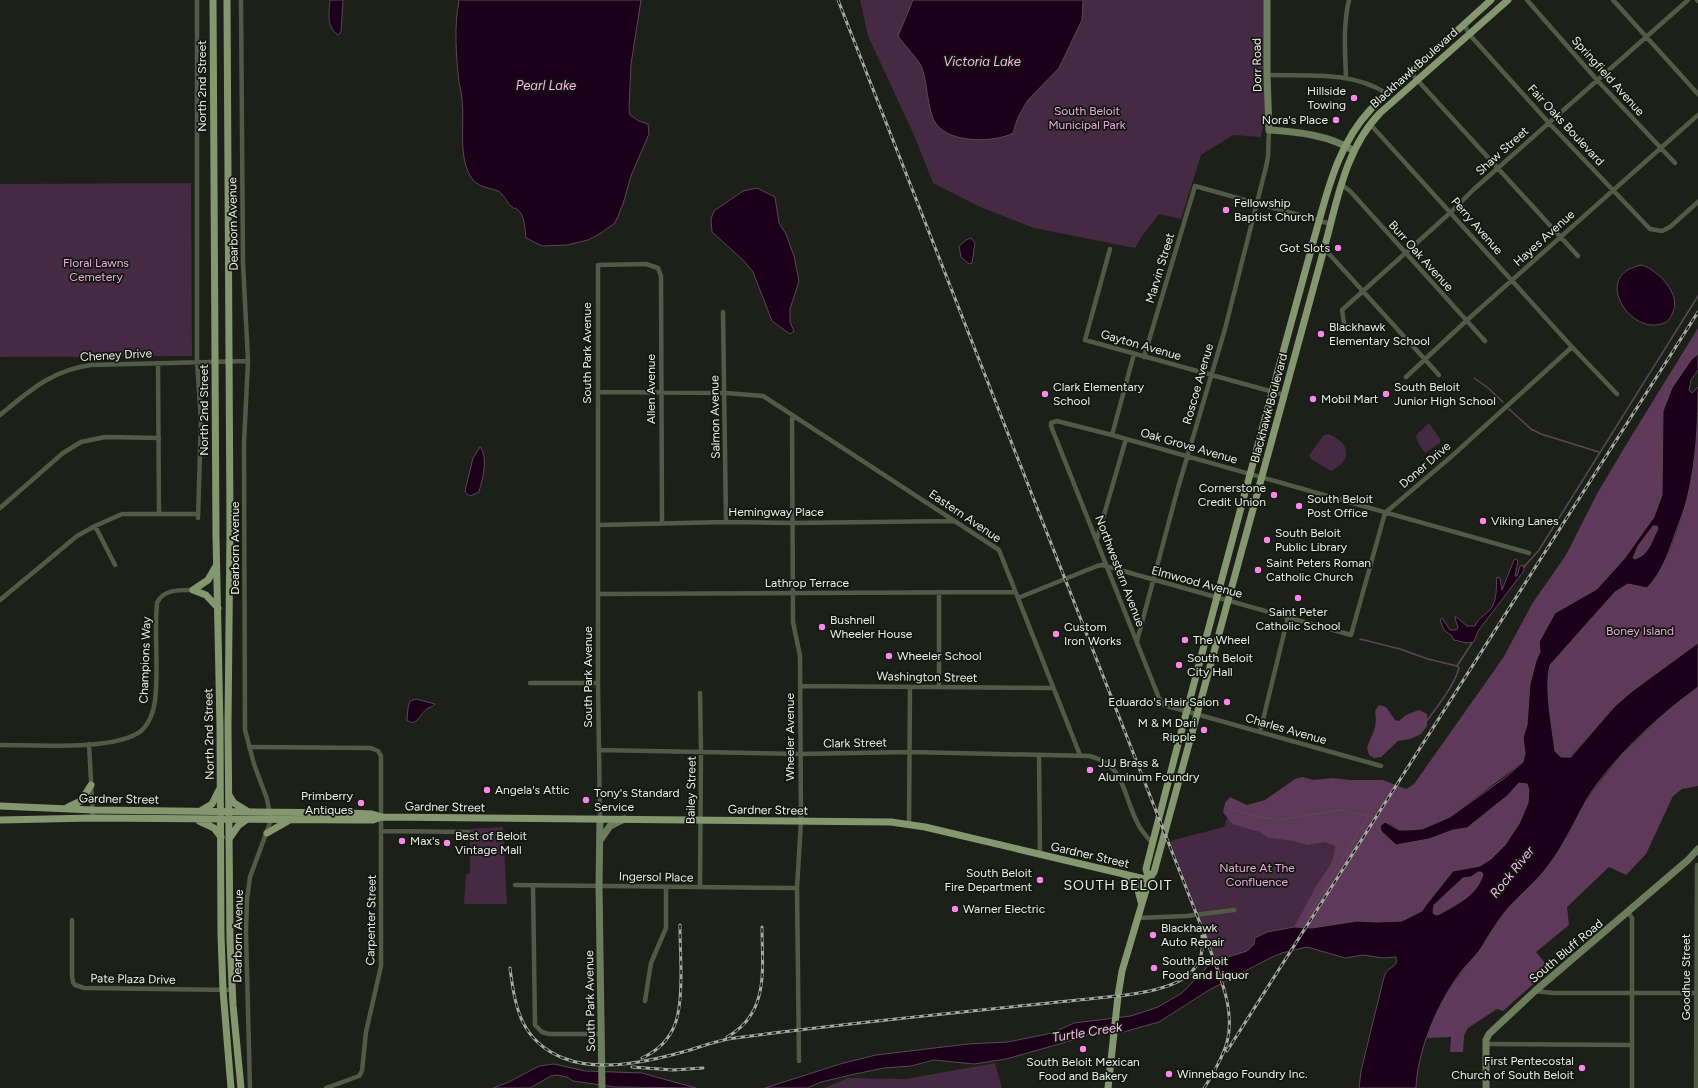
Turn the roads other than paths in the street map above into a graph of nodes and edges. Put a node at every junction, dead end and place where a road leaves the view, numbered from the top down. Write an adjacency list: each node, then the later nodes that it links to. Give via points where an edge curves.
1 (196, 0): 56 (street)
2 (213, 0): 57 (main road, North 2nd Street)
3 (227, 0): 54 (main road, North 2nd Street)
4 (241, 0): 55 (street, Dearborn Avenue, via 243,263)
5 (1267, 0): 16 (street, Dorr Road)
6 (1349, 0): 17 (street, via 1345,40)
7 (1491, 0): 12 (main road, Blackhawk Boulevard)
8 (1508, 0): 13 (main road, Blackhawk Boulevard)
9 (1527, 0): 19 (street, Springfield Avenue)
10 (1613, 0): 14 (street)
11 (1688, 0): 14 (street, Shaw Street)
12 (1464, 24): 13 (street, Fair Oaks Boulevard); 15 (main road, Blackhawk Boulevard)
13 (1469, 34): 18 (main road, Blackhawk Boulevard); 23 (street, Fair Oaks Boulevard)
14 (1646, 38): 19 (street, Shaw Street); 21 (street)
15 (1410, 72): 18 (street); 20 (main road, Blackhawk Boulevard)
16 (1267, 76): 17 (street); 25 (street, Dorr Road)
17 (1346, 77): 20 (street, via 1373,85)
18 (1417, 80): 24 (main road, Blackhawk Boulevard); 30 (street)
19 (1597, 80): 23 (street, Shaw Street); 27 (street, Springfield Avenue)
20 (1386, 93): 26 (main road, Blackhawk Boulevard, via 1365,115)
21 (1698, 94)
22 (1698, 115): 27 (street, Hayes Avenue)
23 (1549, 123): 30 (street, Shaw Street); 32 (street, Fair Oaks Boulevard)
24 (1370, 124): 28 (main road, Blackhawk Boulevard); 35 (street, Perry Avenue)
25 (1270, 130): 26 (street, via 1334,140); 34 (street, Roscoe Avenue, via 1268,157)
26 (1345, 145): 28 (street); 36 (main road, Blackhawk Boulevard)
27 (1661, 149): 29 (street, Springfield Avenue); 32 (street, Hayes Avenue)
28 (1354, 151): 31 (main road, Blackhawk Boulevard)
29 (1675, 163)
30 (1498, 168): 35 (street, Shaw Street); 38 (street)
31 (1342, 184): 37 (main road, Blackhawk Boulevard); 41 (street, Burr Oak Avenue)
32 (1612, 190): 33 (street, Fair Oaks Boulevard, via 1650,229 1662,231); 38 (street, Hayes Avenue)
33 (1698, 202)
34 (1257, 203): 36 (street); 52 (street, Marvin Street, via 1195,186); 59 (street, Roscoe Avenue)
35 (1451, 212): 41 (street, Shaw Street); 44 (street, Perry Avenue)
36 (1320, 220): 37 (street); 63 (main road, Blackhawk Boulevard)
37 (1331, 224): 40 (main road, Blackhawk Boulevard)
38 (1560, 237): 42 (street); 44 (street, Hayes Avenue)
39 (1110, 249): 51 (street, Gayton Avenue, via 1084,340)
40 (1324, 249): 45 (street); 67 (main road, Blackhawk Boulevard)
41 (1406, 253): 45 (street, Shaw Street); 47 (street, Burr Oak Avenue)
42 (1578, 256)
43 (646, 264): 62 (street, South Park Avenue, via 598,265); 64 (street, Allen Avenue, via 658,268 661,276)
44 (1512, 281): 47 (street, Hayes Avenue); 50 (street, Perry Avenue)
45 (1363, 291): 48 (street, Shaw Street, via 1342,310); 53 (street)
46 (723, 312): 65 (street, Salmon Avenue)
47 (1466, 321): 49 (street, Burr Oak Avenue); 53 (street, Hayes Avenue)
48 (1344, 323)
49 (1485, 341)
50 (1572, 347): 66 (street, Perry Avenue); 79 (street, Doner Drive)
51 (1134, 354): 52 (street, Gayton Avenue); 71 (street)
52 (1144, 356): 59 (street, Gayton Avenue)
53 (1426, 360): 60 (street); 61 (street, Hayes Avenue)
54 (229, 361): 55 (street, Cheney Drive); 57 (street, Cheney Drive); 126 (main road, North 2nd Street)
55 (248, 361): 116 (street, Dearborn Avenue, via 244,443 245,730)
56 (196, 362): 57 (street, Cheney Drive); 58 (street, Cheney Drive); 78 (street, via 201,419 198,516)
57 (215, 362): 89 (main road, North 2nd Street)
58 (158, 363): 68 (street, Cheney Drive, via 71,368 46,379); 72 (street)
59 (1211, 375): 63 (street, Gayton Avenue); 74 (street, Roscoe Avenue)
60 (1439, 375)
61 (1406, 377)
62 (598, 392): 64 (street); 84 (street, South Park Avenue)
63 (1272, 392): 67 (street, Gayton Avenue); 75 (main road, Blackhawk Boulevard)
64 (661, 393): 65 (street); 82 (street, Allen Avenue)
65 (726, 393): 69 (street, Eastern Avenue, via 763,396); 81 (street, Salmon Avenue)
66 (1617, 394)
67 (1284, 395): 76 (main road, Blackhawk Boulevard)
68 (0, 415)
69 (792, 415): 80 (street, Eastern Avenue); 83 (street, Wheeler Avenue)
70 (1052, 423): 71 (street, Oak Grove Avenue, via 1057,421); 86 (street, Northwestern Avenue)
71 (1112, 435): 73 (street, Oak Grove Avenue)
72 (159, 438): 77 (street, via 105,437 81,442 63,453); 78 (street)
73 (1126, 439): 74 (street, Oak Grove Avenue); 86 (street)
74 (1188, 456): 75 (street, Oak Grove Avenue); 91 (street, Roscoe Avenue)
75 (1250, 474): 76 (street, Oak Grove Avenue); 98 (main road, Blackhawk Boulevard)
76 (1262, 478): 79 (street, Oak Grove Avenue); 100 (main road, Blackhawk Boulevard)
77 (0, 508)
78 (160, 513): 85 (street, via 122,514)
79 (1385, 513): 87 (street, Oak Grove Avenue); 102 (street, Elmwood Avenue, via 1351,635)
80 (954, 520): 83 (street, Hemingway Place); 94 (street, Eastern Avenue, via 999,550)
81 (726, 522): 82 (street, Hemingway Place); 83 (street, Hemingway Place)
82 (662, 523): 84 (street, Hemingway Place)
83 (792, 523): 95 (street, Wheeler Avenue)
84 (598, 524): 96 (street, South Park Avenue)
85 (95, 526): 88 (street); 99 (street, via 77,536)
86 (1096, 539): 90 (street, Northwestern Avenue)
87 (1529, 553)
88 (115, 565)
89 (216, 566): 92 (main road, via 208,580); 101 (main road, North 2nd Street)
90 (1107, 567): 91 (street, Elmwood Avenue); 97 (street, via 1097,566); 103 (street, Northwestern Avenue)
91 (1153, 581): 98 (street, Elmwood Avenue); 103 (street, Roscoe Avenue)
92 (193, 590): 101 (main road, via 206,595); 114 (street, Champions Way, via 167,593 162,595 157,603 155,701 151,717 142,730 130,738)
93 (939, 592): 94 (street, Lathrop Terrace); 95 (street, Lathrop Terrace); 108 (street)
94 (1015, 592): 97 (street, Eastern Avenue)
95 (793, 593): 96 (street, Lathrop Terrace); 106 (street, Wheeler Avenue, via 793,622 800,656)
96 (598, 594): 105 (street, South Park Avenue)
97 (1018, 598): 109 (street, Eastern Avenue)
98 (1217, 598): 100 (street, Elmwood Avenue); 111 (main road, Blackhawk Boulevard)
99 (0, 600)
100 (1229, 601): 102 (street, Elmwood Avenue); 112 (main road, Blackhawk Boulevard)
101 (218, 608): 125 (main road, North 2nd Street)
102 (1288, 617): 113 (street)
103 (1137, 642): 111 (street, Northwestern Avenue, via 1161,702)
104 (530, 683): 105 (street)
105 (598, 683): 117 (street, South Park Avenue)
106 (800, 686): 107 (street, Washington Street); 120 (street, Wheeler Avenue)
107 (910, 687): 108 (street, Washington Street); 119 (street)
108 (939, 687): 109 (street, Washington Street)
109 (1053, 688): 122 (street, Eastern Avenue)
110 (700, 693): 118 (street, Bailey Street)
111 (1185, 712): 112 (street, Charles Avenue); 156 (main road, Blackhawk Boulevard)
112 (1198, 716): 113 (street, Charles Avenue); 162 (main road, Blackhawk Boulevard, via 1154,872)
113 (1260, 732): 123 (street, Charles Avenue)
114 (89, 744): 115 (street, Champions Way); 124 (street)
115 (0, 745)
116 (249, 747): 134 (street, Dearborn Avenue); 135 (street, Carpenter Street, via 371,748 378,752 381,758)
117 (599, 750): 118 (street, Clark Street); 138 (street, South Park Avenue)
118 (701, 752): 120 (street, Clark Street); 147 (street, Bailey Street)
119 (910, 752): 120 (street, Clark Street); 121 (street, Clark Street); 149 (street)
120 (800, 754): 148 (street, Wheeler Avenue)
121 (1039, 755): 122 (street, Clark Street); 158 (street)
122 (1080, 755): 156 (street, Clark Street, via 1109,764 1118,775 1138,824)
123 (1381, 766)
124 (91, 785): 128 (main road, via 81,801); 129 (street)
125 (220, 788): 130 (main road, via 212,804); 131 (main road, North 2nd Street)
126 (229, 795): 132 (main road, North 2nd Street); 133 (main road, via 234,803)
127 (0, 806): 128 (main road, Gardner Street)
128 (63, 809): 129 (main road, Gardner Street)
129 (92, 810): 130 (main road, Gardner Street); 136 (street)
130 (199, 811): 131 (main road, Gardner Street)
131 (221, 811): 132 (main road, Gardner Street); 141 (main road, North 2nd Street)
132 (229, 811): 133 (main road, Gardner Street); 142 (main road, North 2nd Street)
133 (247, 811): 134 (main road, Gardner Street)
134 (271, 812): 135 (main road, Gardner Street, via 372,814); 145 (street, Dearborn Avenue)
135 (382, 817): 138 (main road, Gardner Street); 146 (main road, Gardner Street, via 373,820); 150 (street, Carpenter Street)
136 (93, 818): 137 (main road, Gardner Street); 140 (main road, Gardner Street)
137 (195, 819): 141 (main road, Gardner Street); 153 (main road, via 212,827)
138 (600, 819): 139 (main road, Gardner Street); 155 (street, South Park Avenue)
139 (624, 819): 147 (main road, Gardner Street); 155 (street, via 608,828)
140 (0, 820)
141 (221, 820): 142 (main road, Gardner Street); 153 (main road, North 2nd Street)
142 (229, 820): 143 (main road, Gardner Street); 154 (main road, North 2nd Street)
143 (247, 820): 144 (main road, Gardner Street); 154 (main road, via 238,826)
144 (257, 820): 145 (main road, Gardner Street); 152 (main road)
145 (272, 820): 146 (main road, Gardner Street); 152 (street, Dearborn Avenue)
146 (289, 820): 152 (main road)
147 (700, 820): 148 (main road, Gardner Street); 167 (street, Bailey Street)
148 (801, 821): 149 (main road, Gardner Street); 168 (street, Wheeler Avenue)
149 (910, 824): 158 (main road, Gardner Street)
150 (381, 831): 151 (street); 187 (street, Carpenter Street, via 381,966 366,1032 362,1070 359,1076)
151 (468, 832)
152 (266, 835): 186 (street, Dearborn Avenue, via 250,877 247,900)
153 (221, 837): 174 (main road, North 2nd Street)
154 (229, 839): 175 (main road, North 2nd Street)
155 (600, 841): 165 (street, South Park Avenue)
156 (1153, 844): 162 (main road, Blackhawk Boulevard, via 1146,869)
157 (1698, 849): 159 (street, South Bluff Road)
158 (1040, 854): 161 (main road, Gardner Street)
159 (1688, 860): 160 (street); 171 (street, South Bluff Road)
160 (1698, 865): 178 (street, Goodhue Street)
161 (1124, 874): 162 (main road, Gardner Street); 169 (main road, via 1137,886)
162 (1149, 880): 169 (main road, Blackhawk Boulevard)
163 (515, 886): 164 (street, Ingersol Place)
164 (533, 886): 165 (street, Ingersol Place); 180 (street, via 534,1020 539,1030 549,1034)
165 (599, 886): 166 (street, Ingersol Place); 180 (street, South Park Avenue)
166 (666, 887): 167 (street, Ingersol Place); 179 (street, via 666,928 651,963)
167 (700, 887): 168 (street, Ingersol Place)
168 (797, 888): 183 (street, Wheeler Avenue)
169 (1141, 903): 172 (main road, Blackhawk Boulevard)
170 (1234, 910): 172 (street, via 1186,916)
171 (1628, 912): 176 (street, South Bluff Road); 177 (street, via 1632,918)
172 (1137, 918): 189 (main road, Blackhawk Boulevard, via 1122,971)
173 (72, 920): 174 (street, Pate Plaza Drive, via 72,975 73,982 79,987)
174 (223, 990): 175 (street, Pate Plaza Drive); 184 (main road, North 2nd Street)
175 (232, 990): 185 (main road, North 2nd Street)
176 (1535, 991): 177 (street); 181 (street, South Bluff Road, via 1491,1031)
177 (1632, 993): 178 (street); 182 (street)
178 (1697, 993): 192 (street, Goodhue Street)
179 (645, 1001)
180 (602, 1034): 188 (street, South Park Avenue)
181 (1486, 1044): 182 (street); 190 (street, South Bluff Road)
182 (1632, 1045): 191 (street)
183 (799, 1061)
184 (231, 1088)
185 (241, 1088)
186 (250, 1088)
187 (326, 1088)
188 (602, 1088)
189 (1108, 1088)
190 (1486, 1088)
191 (1632, 1088)
192 (1696, 1088)

